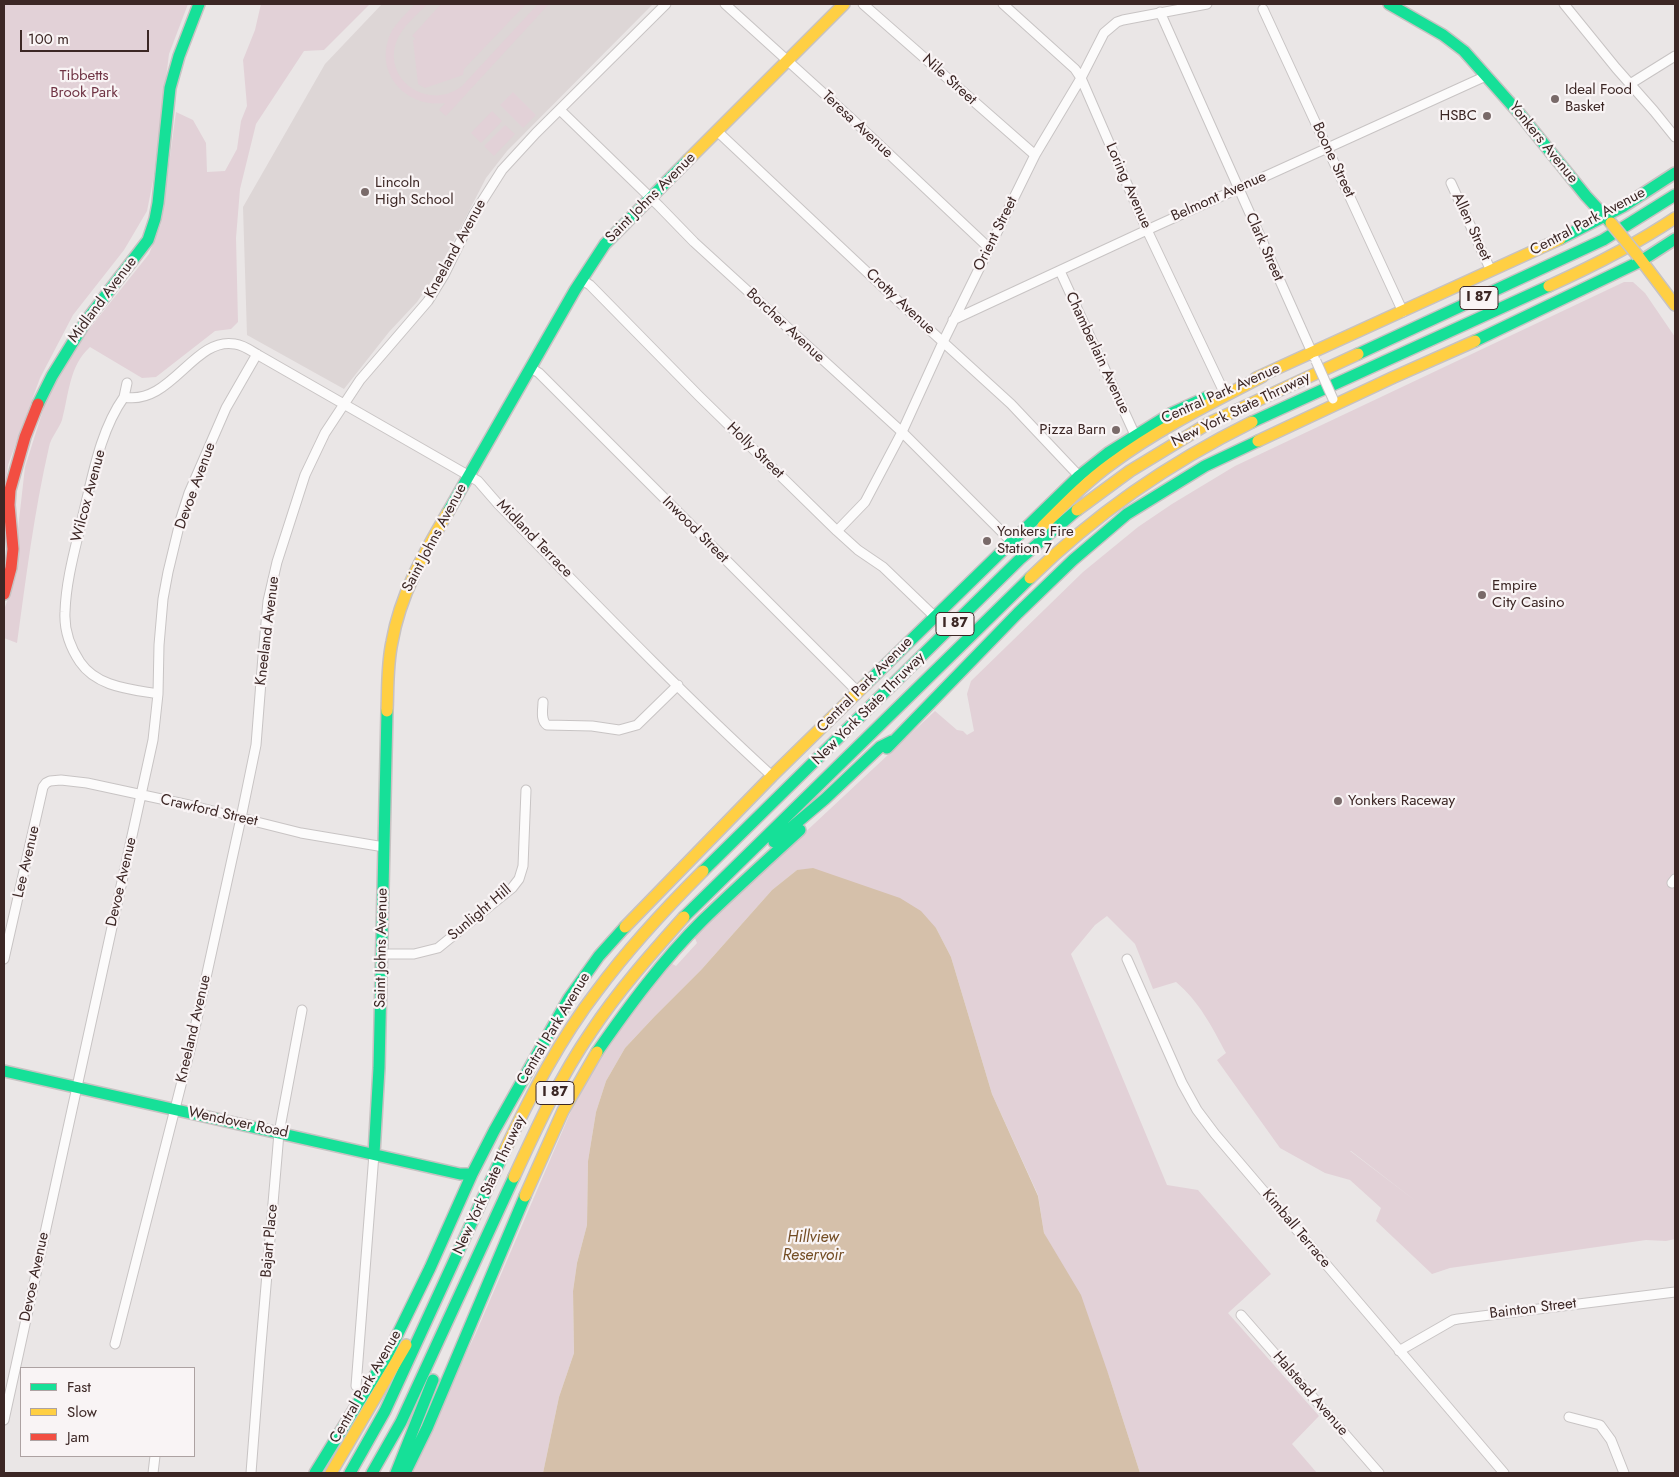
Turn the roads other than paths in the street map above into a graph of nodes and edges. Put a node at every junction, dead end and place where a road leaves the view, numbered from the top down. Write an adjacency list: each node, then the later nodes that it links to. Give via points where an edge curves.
1 (199, 4): 56 (main road, Midland Avenue, via 170,88 158,203 151,234 82,326 50,377 19,453 10,493 13,543 10,579)
2 (666, 4): 17 (street, Kneeland Avenue)
3 (725, 4): 13 (street, Teresa Avenue)
4 (844, 4): 13 (main road, Saint Johns Avenue)
5 (863, 4): 21 (street, Nile Street)
6 (1003, 4): 15 (street, Loring Avenue)
7 (1207, 4): 11 (street, Orient Street)
8 (1390, 4): 14 (main road, Yonkers Avenue, via 1443,35 1464,51)
9 (1568, 5): 16 (street)
10 (1264, 8): 20 (street, Boone Street)
11 (1160, 12): 15 (street, Orient Street, via 1117,22 1104,33); 24 (street, Clark Street)
12 (1675, 56): 16 (street)
13 (787, 61): 18 (main road, Saint Johns Avenue); 31 (street, Teresa Avenue)
14 (1486, 76): 20 (street, Belmont Avenue); 28 (main road, Yonkers Avenue)
15 (1081, 78): 21 (street, Orient Street); 29 (street, Loring Avenue)
16 (1630, 84): 19 (street)
17 (560, 110): 26 (street, Borcher Avenue); 48 (street, Kneeland Avenue, via 502,170 474,214 428,301)
18 (717, 131): 26 (main road, Saint Johns Avenue); 39 (street, Crotty Avenue)
19 (1675, 137)
20 (1328, 148): 24 (street, Belmont Avenue); 37 (street, Boone Street)
21 (1035, 155): 31 (street, Orient Street)
22 (1675, 173): 28 (main road, Central Park Avenue)
23 (1451, 183): 34 (street, Allen Street)
24 (1238, 188): 29 (street, Belmont Avenue); 41 (street, Clark Street)
25 (1675, 195): 55 (main road, New York State Thruway / I 87, via 1603,240 1209,423 1156,453 1105,488)
26 (651, 198): 35 (main road, Saint Johns Avenue, via 609,239); 49 (street, Borcher Avenue, via 694,242)
27 (1675, 218): 69 (main road, New York State Thruway / I 87, via 1611,257 1234,431 1133,491 1083,529 1037,571)
28 (1608, 219): 32 (main road, Yonkers Avenue, bridge); 34 (main road, Central Park Avenue)
29 (1147, 230): 33 (street, Belmont Avenue); 45 (street, Loring Avenue)
30 (1675, 239): 32 (main road)
31 (989, 248): 38 (street, Orient Street)
32 (1639, 258): 36 (main road, Yonkers Avenue); 47 (main road, via 1484,337)
33 (1060, 271): 38 (street, Belmont Avenue); 50 (street, Chamberlain Avenue)
34 (1491, 271): 37 (main road, Central Park Avenue)
35 (582, 280): 42 (main road, Saint Johns Avenue); 53 (street, Holly Street)
36 (1675, 305)
37 (1403, 312): 41 (main road, Central Park Avenue)
38 (953, 320): 39 (street, Orient Street)
39 (943, 342): 49 (street, Orient Street); 52 (street, Crotty Avenue, via 1010,404)
40 (257, 354): 46 (street, via 236,344 215,346 151,394 134,399); 48 (street, Midland Terrace); 60 (street, Devoe Avenue, via 226,408 181,518 163,599)
41 (1314, 357): 43 (main road, Central Park Avenue); 47 (street, Clark Street, bridge)
42 (531, 368): 51 (main road, Saint Johns Avenue); 59 (street, Inwood Street)
43 (1263, 376): 45 (main road, Central Park Avenue); 55 (main road, via 1180,421 1113,463 1036,533)
44 (127, 383): 46 (street, Wilcox Avenue)
45 (1223, 390): 50 (main road, Central Park Avenue, via 1172,413)
46 (124, 397): 60 (street, Wilcox Avenue, via 113,412 107,429 74,552 65,612 67,633 70,646 80,662 98,679)
47 (1334, 402): 62 (main road, via 1205,466 1127,514 1073,560)
48 (343, 404): 51 (street, Midland Terrace); 67 (street, Kneeland Avenue, via 305,475 277,562 268,602 256,745)
49 (902, 432): 53 (street, Orient Street, via 865,502); 54 (street, Borcher Avenue)
50 (1135, 435): 52 (main road, Central Park Avenue)
51 (469, 476): 58 (street, Midland Terrace, via 478,481); 68 (main road, Saint Johns Avenue, via 413,574 399,608 392,637 387,678)
52 (1079, 476): 54 (main road, Central Park Avenue)
53 (837, 531): 57 (street, Holly Street, via 884,567)
54 (1012, 542): 57 (main road, Central Park Avenue)
55 (1020, 559): 80 (main road, New York State Thruway / I 87, via 677,897 635,943 582,1011 545,1071)
56 (4, 594)
57 (934, 616): 59 (main road, Central Park Avenue)
58 (678, 685): 61 (street, via 637,725 619,730 547,725 543,719); 63 (street, Midland Terrace)
59 (858, 692): 63 (main road, Central Park Avenue)
60 (158, 694): 66 (street, Devoe Avenue)
61 (543, 702)
62 (892, 741): 69 (main road, via 880,747 771,844); 97 (main road, via 868,769 701,922 659,968 595,1055 544,1152)
63 (772, 776): 79 (main road, Central Park Avenue, via 637,913 600,956 569,998)
64 (526, 790): 70 (street, Sunlight Hill, via 523,866 512,888 438,948 414,954)
65 (42, 794): 66 (street, Crawford Street, via 46,782 61,780); 71 (street, Lee Avenue)
66 (142, 795): 67 (street, Crawford Street); 75 (street, Devoe Avenue)
67 (241, 818): 68 (street, Crawford Street, via 301,833); 76 (street, Kneeland Avenue)
68 (384, 847): 70 (main road, Saint Johns Avenue)
69 (747, 855): 81 (main road, New York State Thruway / I 87, via 647,958 590,1033 558,1086)
70 (382, 954): 78 (main road, Saint Johns Avenue)
71 (4, 959)
72 (1127, 959): 85 (street, Kimball Terrace, via 1182,1084 1197,1110)
73 (302, 1010): 77 (street, Bajart Place)
74 (4, 1071): 75 (main road, Wendover Road)
75 (76, 1087): 76 (main road, Wendover Road); 88 (street, Devoe Avenue)
76 (175, 1109): 77 (main road, Wendover Road); 84 (street, Kneeland Avenue)
77 (279, 1133): 78 (main road, Wendover Road); 91 (street, Bajart Place)
78 (374, 1154): 79 (main road, Wendover Road); 86 (street, Saint Johns Avenue)
79 (472, 1174): 92 (main road, Central Park Avenue, via 387,1356)
80 (464, 1240): 93 (main road); 94 (main road, New York State Thruway / I 87, via 385,1412)
81 (485, 1241): 95 (main road, New York State Thruway / I 87, via 411,1401); 96 (main road, via 457,1321)
82 (1675, 1292): 85 (street, Bainton Street, via 1458,1318)
83 (1241, 1314): 98 (street, Halstead Avenue)
84 (115, 1344)
85 (1399, 1351): 99 (street, Kimball Terrace)
86 (356, 1386)
87 (1569, 1417): 100 (street, via 1600,1424 1611,1440)
88 (4, 1420)
89 (155, 1457): 90 (street)
90 (153, 1473)
91 (251, 1473)
92 (315, 1473)
93 (331, 1473)
94 (350, 1473)
95 (372, 1473)
96 (396, 1473)
97 (405, 1473)
98 (1379, 1473)
99 (1504, 1473)
100 (1624, 1473)

